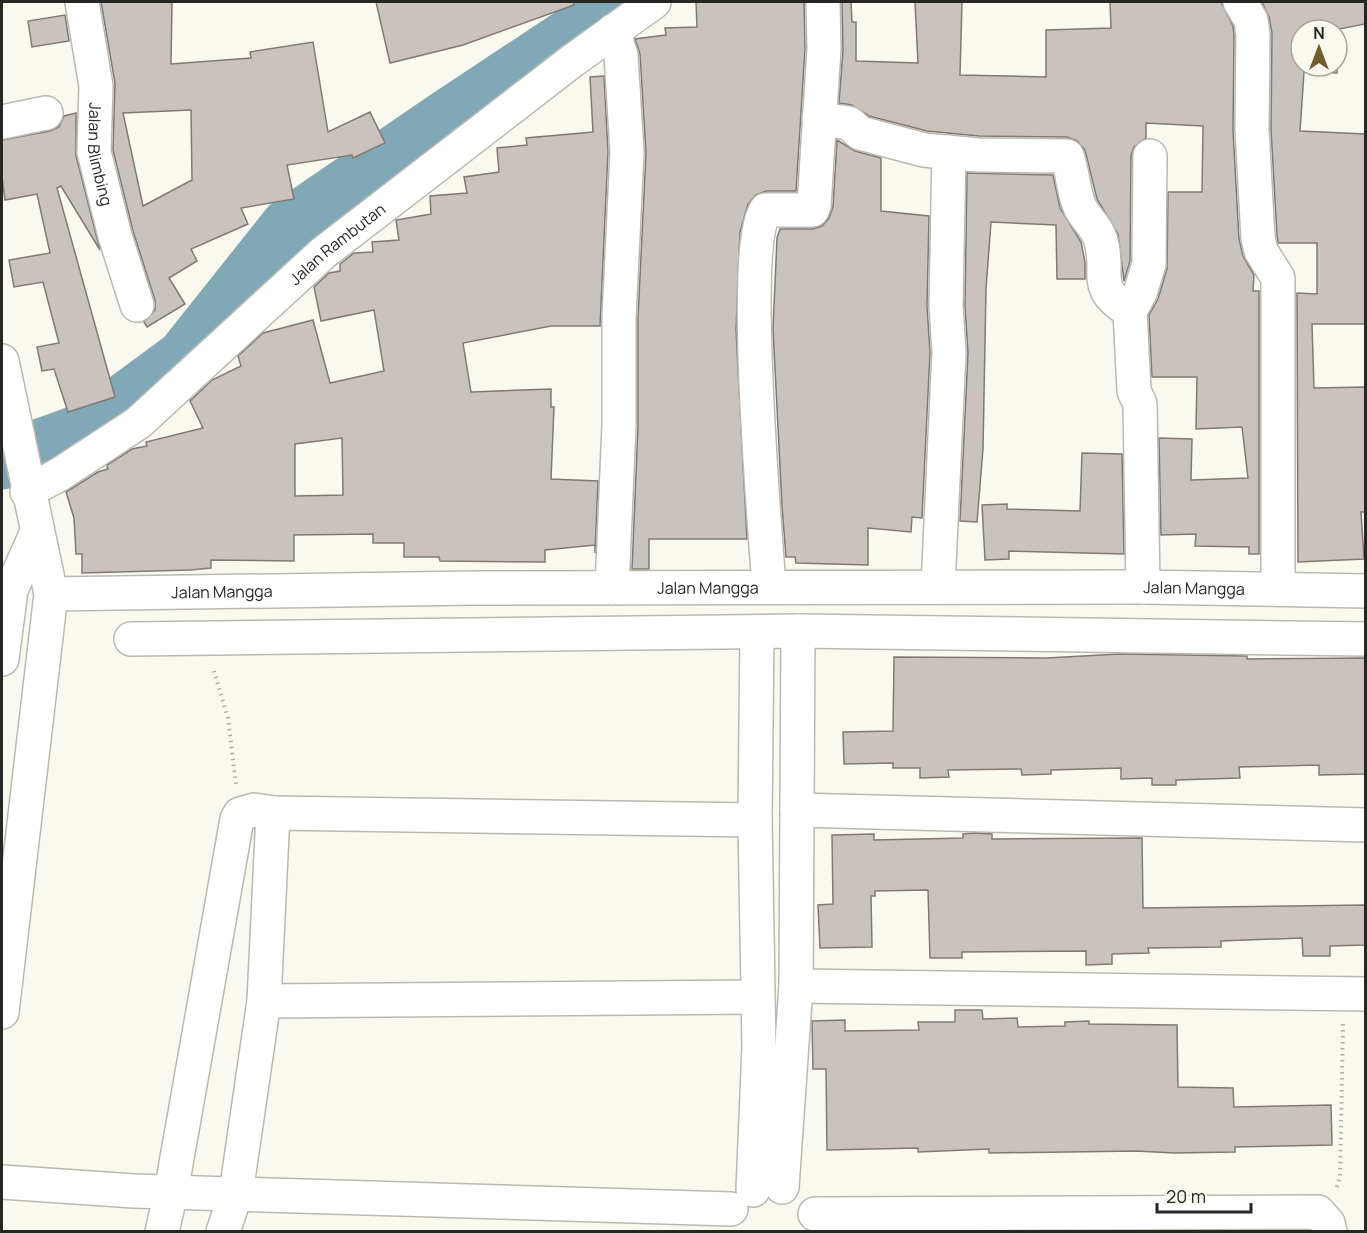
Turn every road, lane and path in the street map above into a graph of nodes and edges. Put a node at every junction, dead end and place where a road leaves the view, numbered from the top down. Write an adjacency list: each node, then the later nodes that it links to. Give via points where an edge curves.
1 (82, 2): 11 (street, Jalan Blimbing, via 96,86 94,152)
2 (654, 2): 5 (street, Jalan Rambutan)
3 (823, 2): 7 (street)
4 (1240, 2): 21 (street, via 1251,20 1253,35 1252,130 1258,238 1278,278)
5 (620, 16): 15 (street, Jalan Rambutan, via 323,253 138,423 60,474); 20 (street, via 627,152)
6 (46, 113): 8 (street)
7 (819, 119): 9 (street, via 849,123 860,133 924,150); 17 (street, via 812,210 766,210 759,224 753,280)
8 (2, 122)
9 (949, 152): 12 (street, via 1067,156 1079,205 1102,242 1105,288 1113,301); 18 (street, via 949,352)
10 (1150, 156): 12 (street, via 1149,264)
11 (137, 305)
12 (1130, 311): 19 (street, via 1134,391 1140,404)
13 (2, 361): 14 (street)
14 (11, 435): 15 (street)
15 (25, 480): 16 (street)
16 (37, 532): 23 (street); 29 (street, via 11,590)
17 (768, 587): 18 (street, Jalan Mangga); 20 (street, Jalan Mangga)
18 (938, 587): 19 (street, Jalan Mangga)
19 (1143, 587): 21 (street, Jalan Mangga)
20 (612, 588): 23 (street, Jalan Mangga)
21 (1278, 589): 22 (street, Jalan Mangga)
22 (1365, 591)
23 (51, 594): 39 (street)
24 (798, 631): 25 (street); 28 (street); 30 (street)
25 (757, 632): 26 (street); 33 (street)
26 (205, 638): 27 (street); 32 (path, via 228,718)
27 (131, 639)
28 (1365, 639)
29 (2, 659)
30 (797, 810): 34 (street); 35 (street)
31 (273, 813): 32 (street, via 254,810); 33 (street); 38 (street)
32 (240, 814): 41 (street)
33 (755, 820): 37 (street)
34 (1365, 825)
35 (796, 986): 36 (street); 43 (street)
36 (1354, 994): 45 (path, via 1340,1176)
37 (757, 997): 38 (street); 43 (street, via 759,1047)
38 (264, 1001): 42 (street)
39 (2, 1012)
40 (2, 1182): 41 (street)
41 (171, 1192): 42 (street); 46 (street)
42 (236, 1194): 43 (street); 47 (street)
43 (748, 1204): 44 (street, via 796,1192)
44 (817, 1223): 45 (street, via 1318,1212)
45 (1329, 1227)
46 (162, 1232)
47 (223, 1232)

